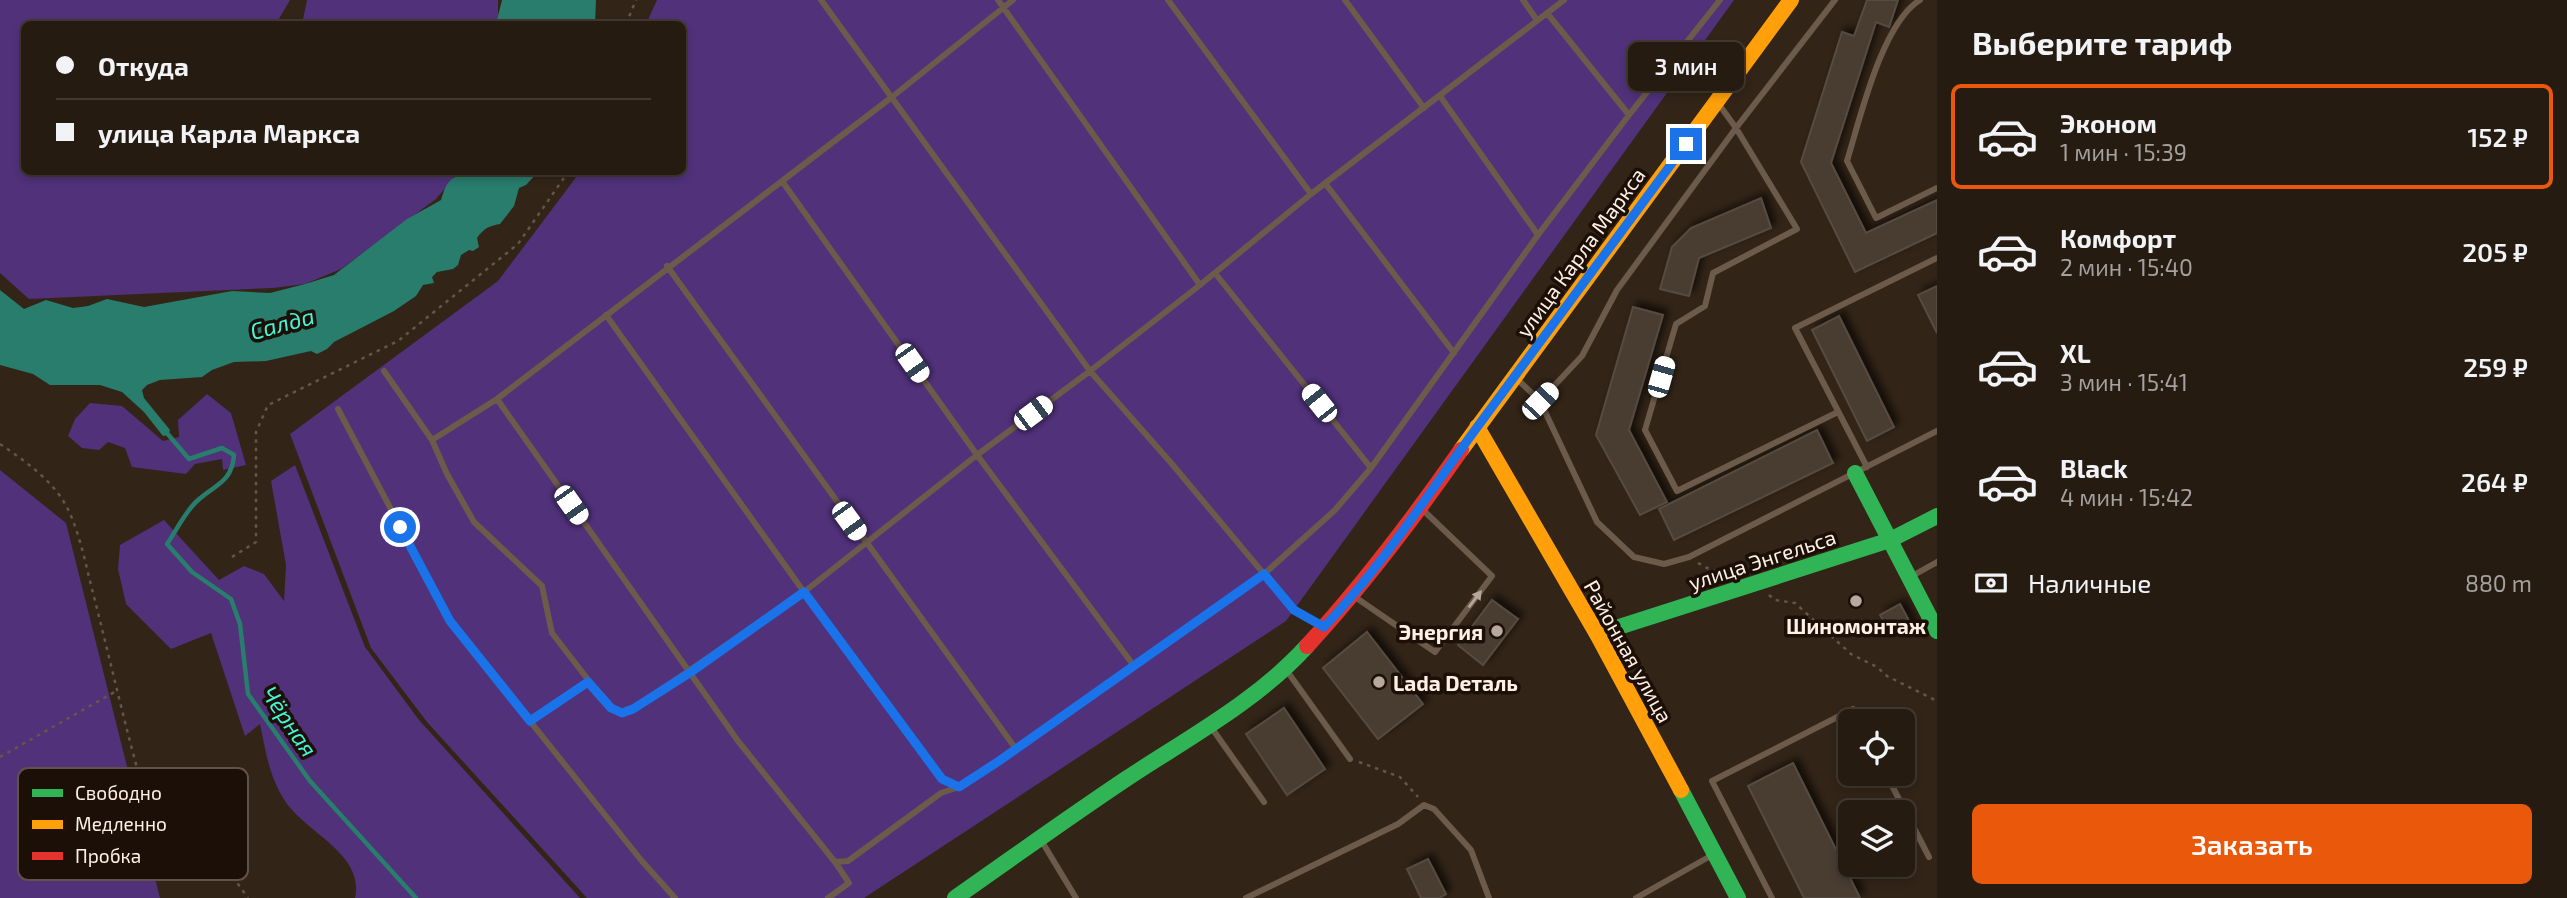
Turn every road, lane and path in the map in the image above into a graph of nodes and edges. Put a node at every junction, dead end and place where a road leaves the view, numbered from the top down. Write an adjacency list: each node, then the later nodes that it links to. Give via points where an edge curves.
1 (636, 0): 16 (path)
2 (821, 0): 18 (lane)
3 (998, 0): 13 (lane)
4 (1013, 0): 13 (lane)
5 (1168, 0): 27 (lane)
6 (1345, 0): 20 (lane)
7 (1523, 0): 15 (lane)
8 (1564, 0): 14 (lane)
9 (1720, 0): 21 (lane)
10 (1791, 0): 19 (street, улица Карла Маркса)
11 (1835, 0): 22 (lane)
12 (1920, 0): 26 (lane, via 1910,6 1882,53 1847,161 1876,218)
13 (1004, 7): 18 (lane); 32 (lane)
14 (1547, 13): 15 (lane); 21 (lane)
15 (1537, 20): 17 (lane)
16 (627, 21)
17 (1440, 96): 20 (lane); 28 (lane)
18 (891, 97): 24 (lane); 35 (lane)
19 (1717, 102): 22 (lane); 37 (street, улица Карла Маркса)
20 (1424, 108): 25 (lane)
21 (1629, 115): 28 (lane)
22 (1736, 128): 39 (lane, via 1617,290 1582,356); 41 (lane, via 1797,229 1713,273 1704,306 1676,324 1645,430 1677,491)
23 (566, 175): 53 (path, via 518,244 398,341 268,405 256,432 256,542)
24 (782, 181): 30 (lane); 46 (lane)
25 (1325, 183): 27 (lane); 34 (lane)
26 (1937, 188)
27 (1311, 194): 31 (lane)
28 (1538, 235): 34 (lane)
29 (1937, 258): 41 (lane, via 1795,328)
30 (667, 266): 33 (lane); 52 (lane)
31 (1215, 273): 32 (lane); 47 (lane)
32 (1200, 285): 35 (lane)
33 (606, 316): 38 (lane); 59 (lane)
34 (1454, 354): 47 (lane)
35 (1090, 371): 46 (lane); 56 (lane)
36 (384, 372): 44 (lane)
37 (1515, 377): 39 (lane); 42 (street, улица Карла Маркса)
38 (497, 399): 44 (lane); 66 (lane)
39 (1540, 401): 54 (lane, via 1597,522 1634,557 1664,564)
40 (338, 409): 71 (lane, via 450,621)
41 (1838, 412): 48 (lane)
42 (1477, 427): 49 (street, улица Карла Маркса); 63 (street, Районная улица)
43 (1937, 431): 48 (lane)
44 (432, 440): 67 (lane, via 474,522 542,586 552,633)
45 (0, 443): 68 (path, via 32,466 61,498 77,533)
46 (976, 455): 52 (lane); 64 (lane)
47 (1371, 468): 56 (lane, via 1335,510)
48 (1861, 470): 51 (street); 54 (lane)
49 (1421, 508): 60 (street, улица Карла Маркса); 60 (lane, one-way to 49, via 1435,653 1492,576)
50 (1937, 516): 51 (street, улица Энгельса)
51 (1890, 540): 57 (street); 58 (street, улица Энгельса)
52 (864, 542): 59 (lane); 73 (lane)
53 (232, 557)
54 (1689, 557): 58 (path, via 1711,570)
55 (1937, 562): 57 (lane)
56 (1264, 574): 61 (lane, via 1294,610); 64 (lane)
57 (1910, 577): 62 (street)
58 (1755, 583): 63 (street, улица Энгельса); 69 (path, via 1775,600 1802,607 1851,654)
59 (804, 592): 66 (lane); 78 (lane, via 942,779)
60 (1353, 596): 61 (street, улица Карла Маркса)
61 (1324, 627): 65 (street, улица Карла Маркса)
62 (1937, 631)
63 (1597, 634): 82 (street, Районная улица)
64 (1134, 666): 73 (lane)
65 (1286, 669): 72 (street, улица Карла Маркса); 75 (lane)
66 (691, 672): 67 (lane, via 622,713 611,708); 84 (lane, via 738,741)
67 (588, 682): 71 (lane)
68 (118, 690): 74 (path); 76 (path)
69 (1937, 701)
70 (1838, 717): 95 (lane, via 1713,781)
71 (530, 721): 87 (lane)
72 (1209, 725): 79 (lane); 81 (street, улица Карла Маркса)
73 (1016, 749): 78 (lane)
74 (0, 757)
75 (1350, 759): 80 (path, via 1401,777)
76 (136, 768)
77 (1892, 786): 83 (lane)
78 (959, 787): 84 (lane, via 941,793 848,861)
79 (1264, 802)
80 (1424, 805): 91 (lane, via 1398,824); 92 (lane, via 1434,809 1471,850)
81 (1040, 839): 89 (street, улица Карла Маркса); 90 (lane)
82 (1715, 853): 93 (lane); 94 (street, Районная улица)
83 (1929, 857)
84 (835, 862): 88 (lane, via 849,883)
85 (235, 880): 86 (path)
86 (248, 898)
87 (675, 898)
88 (828, 898)
89 (955, 898)
90 (1076, 898)
91 (1246, 898)
92 (1489, 898)
93 (1636, 898)
94 (1738, 898)
95 (1772, 898)

